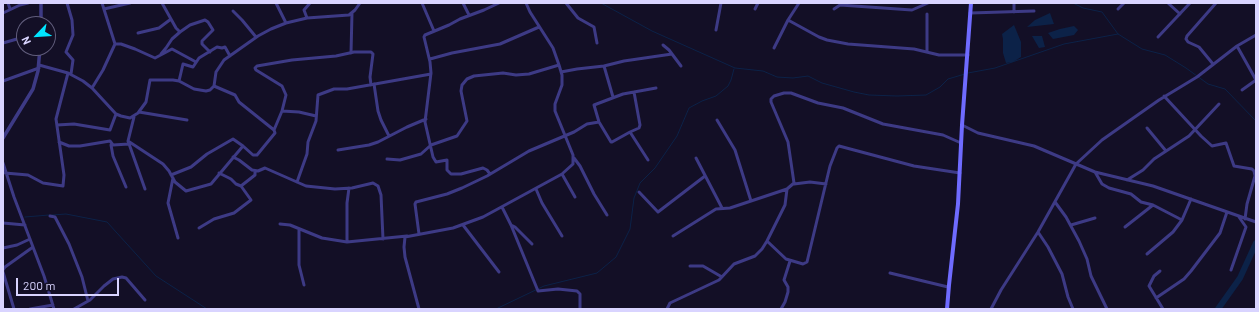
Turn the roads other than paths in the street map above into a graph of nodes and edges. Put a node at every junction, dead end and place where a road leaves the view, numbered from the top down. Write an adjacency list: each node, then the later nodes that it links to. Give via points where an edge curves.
1 (8, 3): 26 (street)
2 (28, 3): 26 (street)
3 (41, 3): 40 (street)
4 (68, 3): 78 (street, via 73,36 66,52 73,60)
5 (102, 3): 27 (street)
6 (130, 3): 27 (street)
7 (162, 3): 42 (street)
8 (276, 3): 44 (street)
9 (310, 3): 41 (street, via 304,10)
10 (360, 3): 35 (street)
11 (422, 3): 47 (street)
12 (463, 3): 39 (street)
13 (499, 3): 39 (street)
14 (526, 3): 45 (street)
15 (566, 3): 55 (street, via 578,18 594,27)
16 (721, 3): 46 (street)
17 (758, 3): 28 (street)
18 (799, 3): 43 (street)
19 (928, 3): 29 (street, via 912,10 840,5)
20 (971, 3): 37 (main road)
21 (1014, 3): 33 (street)
22 (1124, 3): 30 (street)
23 (1168, 3): 38 (street)
24 (1190, 3): 38 (street)
25 (1216, 3): 72 (street, via 1186,38)
26 (10, 9): 34 (street)
27 (104, 9): 56 (street)
28 (755, 9)
29 (834, 9)
30 (1118, 9)
31 (233, 11): 52 (street)
32 (1034, 11): 33 (street)
33 (1014, 12): 37 (street)
34 (3, 13)
35 (352, 13): 41 (street); 64 (street)
36 (927, 14): 62 (street)
37 (970, 14): 66 (main road)
38 (1180, 14): 51 (street)
39 (469, 15): 47 (street)
40 (41, 16)
41 (307, 18): 44 (street)
42 (171, 19): 48 (street); 49 (street, via 159,28)
43 (788, 20): 60 (street); 62 (street, via 819,37 836,42)
44 (286, 24): 52 (street)
45 (539, 27): 70 (street, via 500,44); 73 (street, via 553,48)
46 (716, 30)
47 (434, 31): 70 (street, via 424,37)
48 (180, 32): 59 (street, via 172,38); 63 (street, via 201,20 207,20 213,30 202,44)
49 (138, 33)
50 (1256, 35): 58 (street)
51 (1158, 37)
52 (256, 38): 68 (street)
53 (16, 39): 54 (street)
54 (3, 43)
55 (597, 43)
56 (115, 44): 69 (street); 85 (street)
57 (663, 45): 65 (street)
58 (1237, 46): 72 (street); 81 (street)
59 (166, 48): 61 (street); 69 (street)
60 (774, 48)
61 (172, 49): 69 (street); 71 (street)
62 (927, 51): 66 (street, via 939,55)
63 (210, 52): 68 (street, via 216,47 225,47); 71 (street)
64 (351, 53): 83 (street, via 373,54 370,76); 92 (street, via 256,67 256,70 282,86 286,95)
65 (672, 54): 74 (street); 75 (street)
66 (968, 55): 101 (main road)
67 (40, 56): 76 (street)
68 (230, 56): 84 (street, via 219,66)
69 (157, 58)
70 (430, 59): 79 (street)
71 (196, 62): 82 (street, via 193,66 184,64)
72 (1213, 64): 89 (street)
73 (559, 65): 77 (street); 114 (street, via 529,74 503,73 467,79 461,91 466,124 456,137)
74 (604, 66): 77 (street); 90 (street)
75 (681, 66)
76 (39, 67): 78 (street); 80 (street); 109 (street, via 33,89)
77 (561, 72): 107 (street, via 562,84 555,111)
78 (69, 73): 85 (street); 102 (street, via 56,115)
79 (431, 74): 83 (street); 97 (street)
80 (3, 80)
81 (1256, 80): 87 (street)
82 (179, 81): 84 (street, via 194,89 206,91); 93 (street, via 150,80 146,102)
83 (372, 84): 95 (street, via 334,89 318,95); 108 (street, via 381,120)
84 (214, 86): 104 (street, via 235,95 239,102)
85 (92, 88): 94 (street)
86 (656, 88): 88 (street)
87 (1242, 90)
88 (634, 92): 90 (street); 106 (street, via 640,125)
89 (1164, 96): 105 (street); 124 (street, via 1102,140)
90 (614, 97): 100 (street, via 594,105)
91 (1219, 104): 105 (street)
92 (282, 111): 95 (street); 104 (street)
93 (139, 112): 96 (street); 98 (street)
94 (116, 114): 96 (street, via 126,118); 102 (street, via 110,130 74,124)
95 (316, 116): 135 (street)
96 (134, 117): 111 (street)
97 (426, 119): 108 (street); 114 (street)
98 (187, 120)
99 (717, 120): 147 (street, via 734,150)
100 (599, 122): 106 (street, via 610,142); 107 (street, via 587,124)
101 (962, 124): 112 (main road); 124 (street, via 978,133 1034,146)
102 (57, 125): 110 (street)
103 (1147, 128): 117 (street)
104 (274, 130): 115 (street, via 275,133 257,156)
105 (1195, 130): 117 (street); 157 (street, via 1212,146 1226,143 1234,166 1254,171)
106 (630, 132): 122 (street)
107 (564, 135): 119 (street); 130 (street, via 529,151)
108 (389, 136): 116 (street, via 369,145)
109 (3, 138)
110 (60, 142): 113 (street, via 80,146 110,141); 126 (street, via 64,177 62,187 43,183 28,174)
111 (129, 142): 113 (street); 132 (street, via 163,164); 141 (street)
112 (961, 143): 129 (main road); 136 (street, via 943,135 883,124 844,108 818,103 791,93 780,94 770,102 788,142)
113 (111, 145): 139 (street)
114 (431, 145): 121 (street, via 421,154 400,160); 130 (street, via 436,162 447,160 447,170 451,174 483,168)
115 (243, 146): 118 (street); 132 (street, via 233,140)
116 (338, 150)
117 (1166, 152): 134 (street)
118 (233, 157): 125 (street); 128 (street)
119 (573, 158): 131 (street, via 573,164); 153 (street)
120 (696, 158): 133 (street)
121 (387, 160)
122 (648, 160)
123 (3, 163): 126 (street)
124 (1076, 164): 127 (street); 148 (street)
125 (256, 171): 135 (street, via 265,168); 138 (street, via 255,175)
126 (5, 172): 162 (street)
127 (1095, 172): 134 (street); 149 (street, via 1102,184 1109,188 1125,191 1141,202)
128 (219, 173): 132 (street, via 211,184 189,192 175,182); 138 (street)
129 (960, 173): 137 (street, via 920,167 839,146 834,154); 192 (main road, via 957,221)
130 (490, 174): 170 (street, via 453,192 416,202)
131 (562, 174): 142 (street); 145 (street)
132 (172, 176): 174 (street, via 168,203)
133 (705, 176): 144 (street, via 658,212); 151 (street)
134 (1127, 180): 146 (street)
135 (297, 182): 140 (street, via 321,188)
136 (793, 184): 137 (street); 143 (street)
137 (826, 184): 183 (street, via 807,262 803,264)
138 (241, 186): 167 (street, via 251,200 234,213 214,219)
139 (126, 187)
140 (349, 188): 176 (street, via 374,183 378,186 381,195); 178 (street)
141 (145, 189)
142 (536, 189): 150 (street); 172 (street)
143 (787, 189): 147 (street); 177 (street, via 785,204)
144 (639, 192)
145 (575, 197)
146 (1191, 199): 152 (street); 158 (street)
147 (751, 201): 151 (street)
148 (1055, 202): 165 (street); 169 (street)
149 (1153, 205): 158 (street); 166 (street)
150 (502, 207): 163 (street); 164 (street)
151 (722, 208): 173 (street, via 716,209)
152 (1227, 212): 155 (street); 193 (street, via 1220,233 1192,272)
153 (607, 215)
154 (50, 216): 195 (street, via 55,217 69,244)
155 (1239, 217): 157 (street); 185 (street, via 1246,227)
156 (1095, 218): 165 (street)
157 (1245, 219): 159 (street)
158 (1182, 220): 182 (street, via 1173,232)
159 (1256, 222)
160 (3, 223): 162 (street)
161 (280, 224): 168 (street)
162 (25, 225): 175 (street)
163 (463, 225): 170 (street); 188 (street)
164 (511, 225): 179 (street); 201 (street, via 538,291 577,290 580,294)
165 (1071, 225): 207 (street)
166 (1124, 227)
167 (199, 228)
168 (299, 229): 178 (street, via 322,238); 191 (street, via 299,265)
169 (1038, 232): 205 (street); 206 (street, via 1062,274)
170 (419, 234): 171 (street)
171 (407, 236): 176 (street); 200 (street, via 404,247)
172 (562, 236)
173 (673, 236)
174 (178, 238)
175 (30, 239): 180 (street); 181 (street)
176 (383, 239): 178 (street)
177 (767, 241): 183 (street); 190 (street, via 759,252 734,264)
178 (347, 242)
179 (532, 244)
180 (33, 247): 186 (street); 196 (street)
181 (3, 248)
182 (1147, 254)
183 (790, 260): 203 (street, via 784,280 788,292)
184 (690, 266): 190 (street, via 703,266)
185 (1231, 270)
186 (3, 271): 197 (street)
187 (1160, 271): 193 (street, via 1149,286)
188 (499, 272)
189 (890, 273): 192 (street)
190 (722, 277): 202 (street, via 670,303)
191 (304, 285)
192 (948, 287): 204 (main road)
193 (1156, 298): 208 (street)
194 (145, 300): 195 (street, via 126,278 122,277 113,279)
195 (88, 301): 199 (street)
196 (53, 307): 198 (street)
197 (14, 309)
198 (30, 309)
199 (74, 309)
200 (419, 309)
201 (580, 309)
202 (667, 309)
203 (781, 309)
204 (947, 309)
205 (991, 309)
206 (1073, 309)
207 (1107, 309)
208 (1163, 309)

